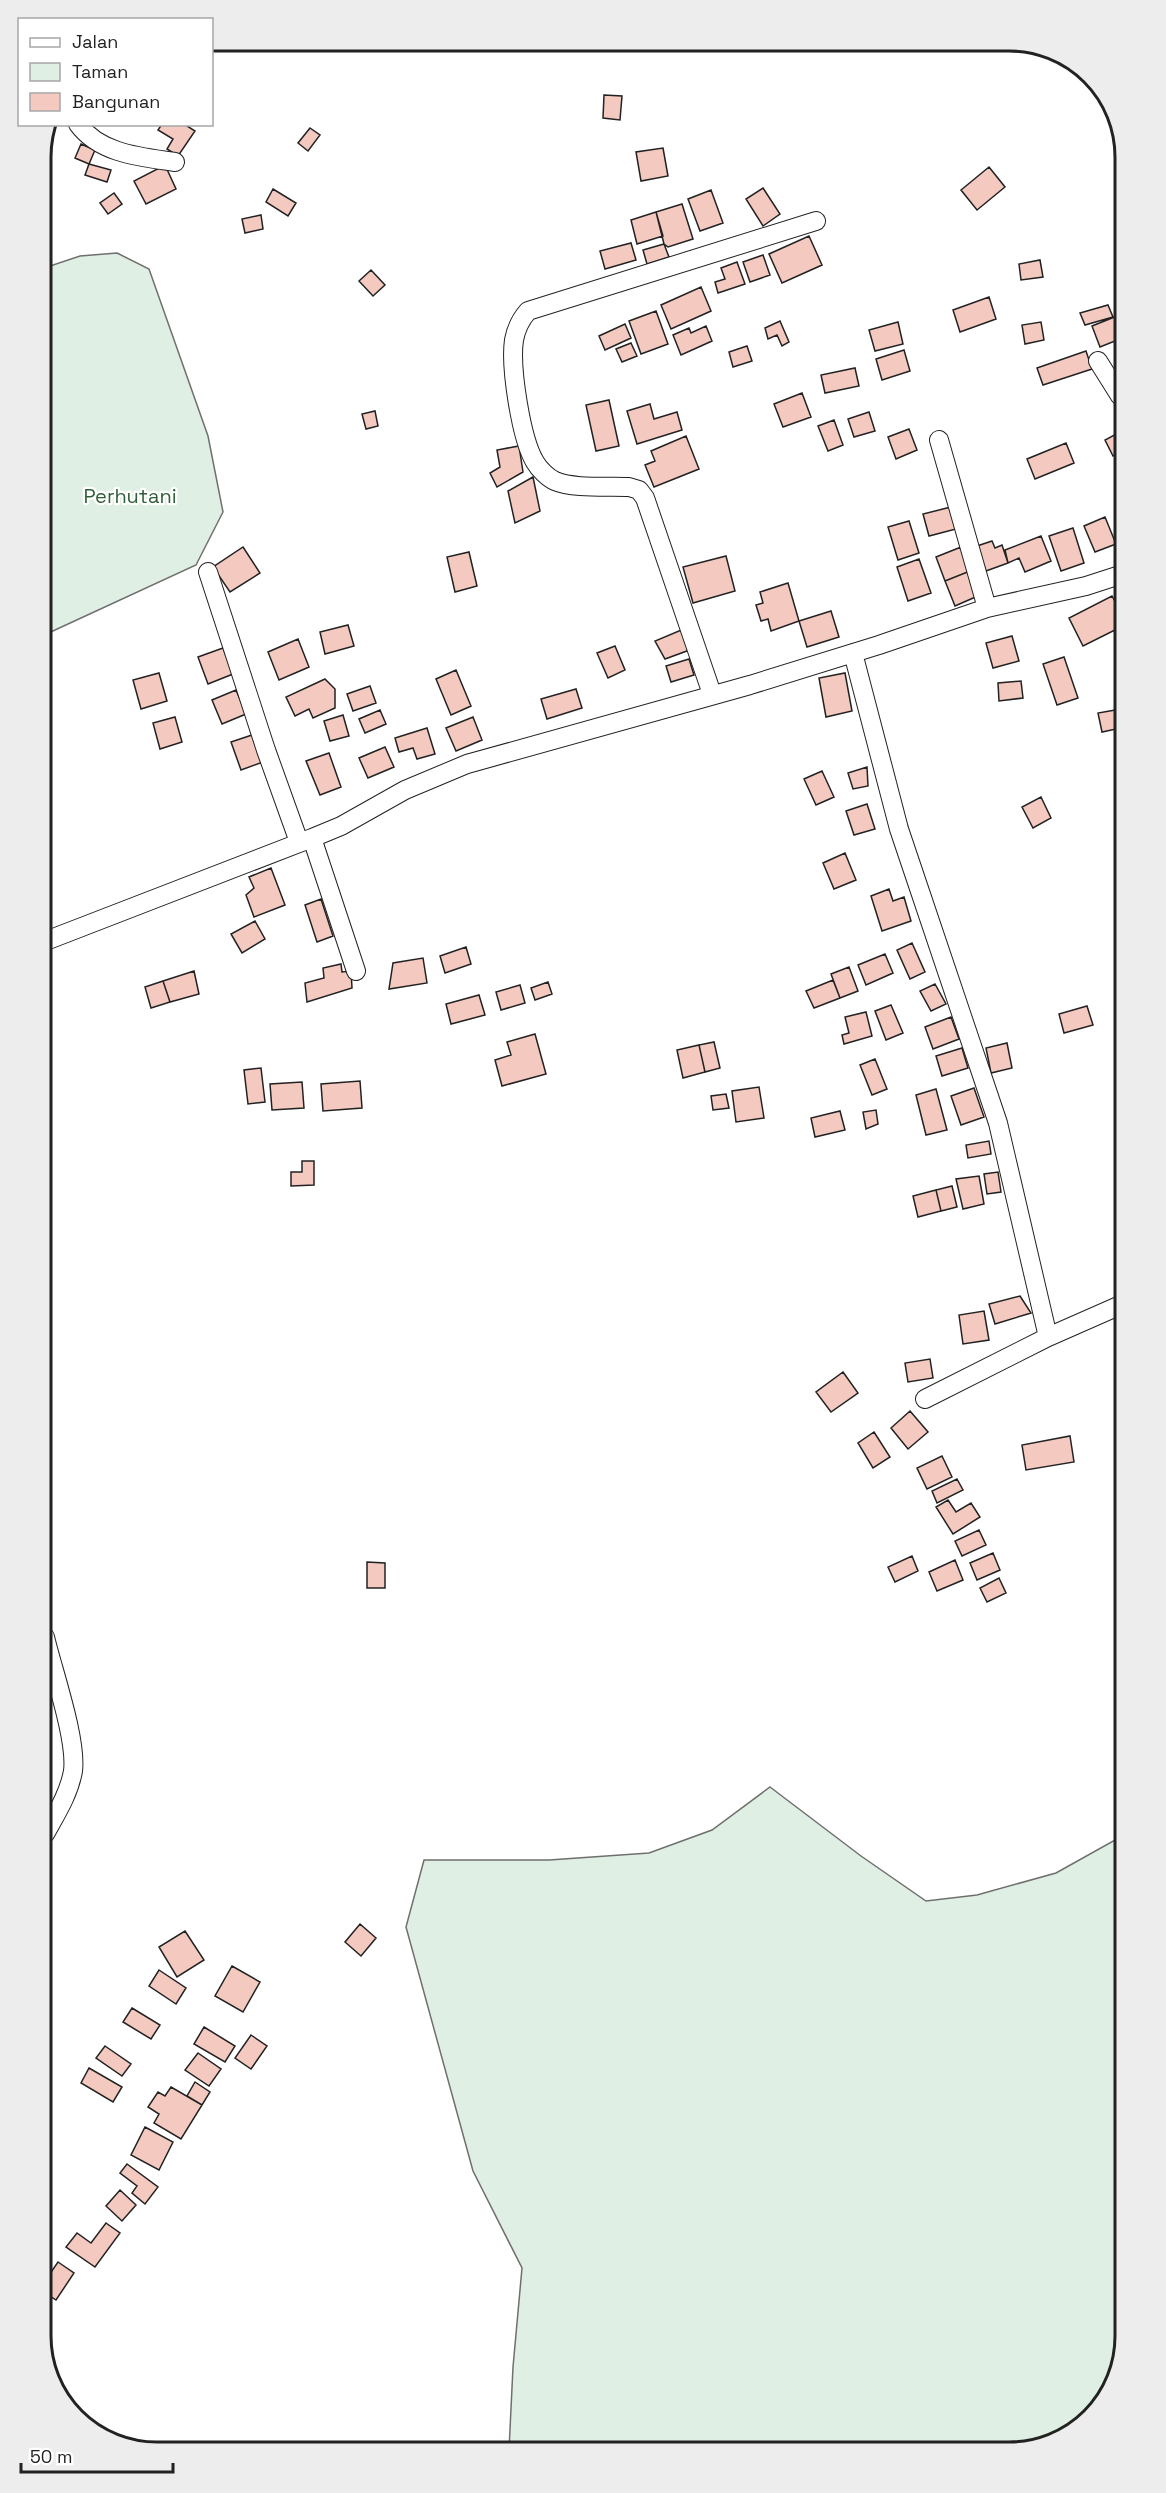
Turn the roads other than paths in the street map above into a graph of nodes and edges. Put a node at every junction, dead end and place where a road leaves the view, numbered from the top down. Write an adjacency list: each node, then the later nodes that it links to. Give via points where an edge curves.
1 (80, 126): 2 (street, via 99,143 126,154)
2 (175, 162)
3 (816, 221): 11 (street, via 528,311 518,325 514,342 515,385 536,464 555,481 566,484 639,490)
4 (1098, 361): 5 (street)
5 (1115, 388)
6 (939, 440): 9 (street)
7 (208, 572): 12 (street)
8 (1115, 577): 9 (street)
9 (987, 608): 10 (street)
10 (853, 653): 11 (street); 16 (street, via 899,829 998,1123)
11 (712, 694): 12 (street, via 467,764)
12 (305, 840): 13 (street); 14 (street)
13 (51, 939)
14 (356, 971)
15 (1115, 1308): 16 (street)
16 (1048, 1337): 17 (street)
17 (925, 1399)
18 (51, 1661): 19 (street, via 74,1752 73,1773)
19 (51, 1823)

